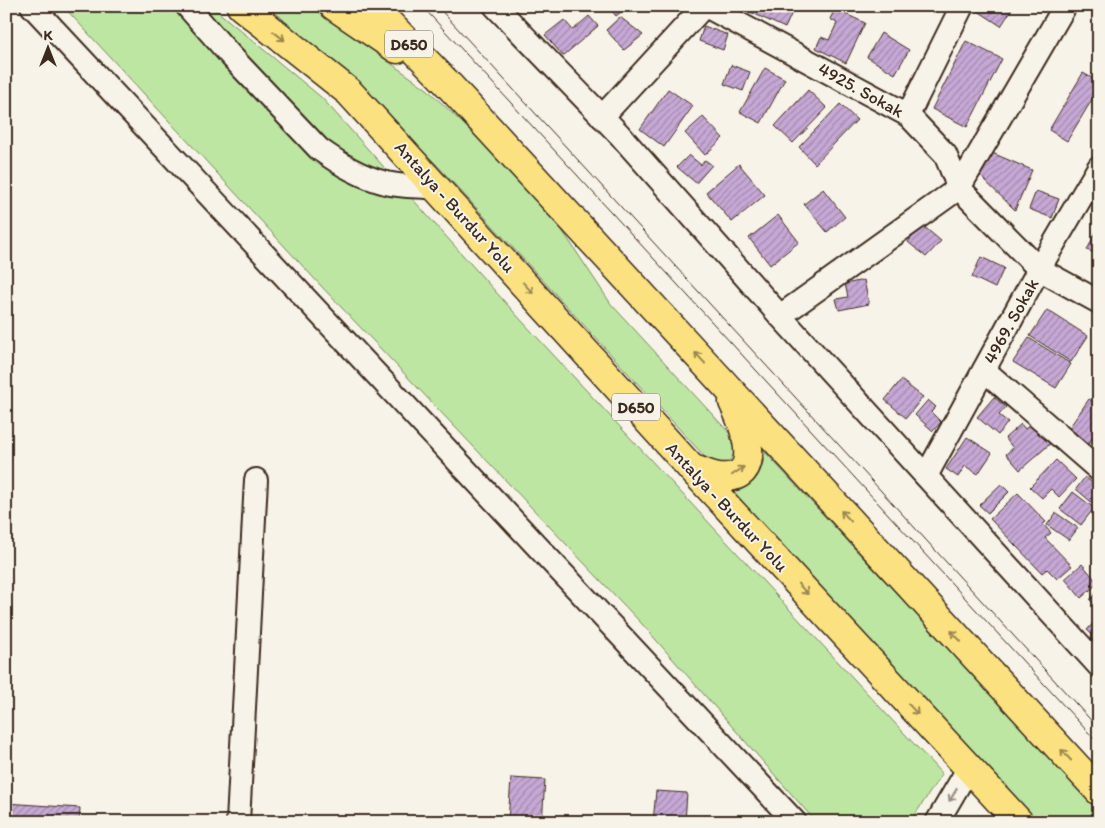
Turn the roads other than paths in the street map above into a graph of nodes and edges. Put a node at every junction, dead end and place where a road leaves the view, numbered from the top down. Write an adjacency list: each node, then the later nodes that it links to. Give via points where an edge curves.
1 (32, 6): 30 (street)
2 (187, 6): 15 (street, via 319,149 342,164 388,184)
3 (241, 6): 15 (highway, Antalya - Burdur Yolu / D650, one-way to 15, via 349,92)
4 (334, 6): 11 (highway)
5 (372, 6): 11 (highway, D650)
6 (385, 6): 11 (street)
7 (495, 6): 13 (street)
8 (705, 6): 12 (street, 4925. Sokak); 13 (street)
9 (962, 6): 12 (street)
10 (1065, 6): 16 (street)
11 (446, 82): 21 (highway, D650, one-way to 11)
12 (908, 115): 16 (street, 4925. Sokak, via 945,154)
13 (602, 117): 19 (street)
14 (1099, 168): 17 (street, 4969. Sokak)
15 (437, 188): 22 (highway, Antalya - Burdur Yolu / D650, one-way to 22)
16 (959, 188): 17 (street, 4925. Sokak); 19 (street)
17 (1039, 269): 18 (street, 4925. Sokak); 20 (street, 4969. Sokak)
18 (1099, 302)
19 (780, 316): 24 (street)
20 (984, 370): 23 (street); 24 (street, 4969. Sokak)
21 (723, 382): 22 (highway, one-way to 21, via 728,477 741,471 748,462 749,446 743,422); 28 (highway, D650, one-way to 21)
22 (692, 469): 27 (highway, Antalya - Burdur Yolu / D650, one-way to 27)
23 (1099, 470)
24 (926, 476): 26 (street)
25 (256, 480): 29 (street)
26 (1099, 666)
27 (968, 768): 31 (street, one-way to 31); 32 (highway, Antalya - Burdur Yolu / D650)
28 (1099, 791)
29 (238, 822)
30 (795, 822)
31 (937, 822)
32 (1019, 822)

